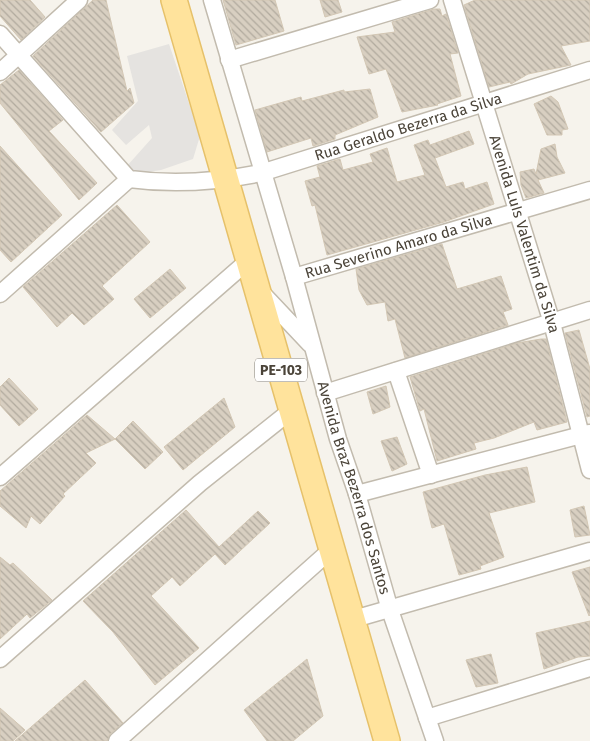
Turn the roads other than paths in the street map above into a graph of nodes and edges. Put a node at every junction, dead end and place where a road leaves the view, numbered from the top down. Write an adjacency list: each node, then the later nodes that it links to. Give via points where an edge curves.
1 (79, 0): 7 (street)
2 (174, 0): 14 (main road, PE-103)
3 (212, 0): 8 (street, Avenida Braz Bezerra dos Santos)
4 (430, 0): 8 (street)
5 (452, 0): 11 (street, Avenida LuIs Valentim da Silva)
6 (0, 34): 7 (street)
7 (18, 55): 10 (street); 13 (street)
8 (229, 60): 12 (street, Avenida Braz Bezerra dos Santos)
9 (590, 70): 11 (street, Rua Geraldo Bezerra da Silva)
10 (0, 72)
11 (486, 104): 12 (street, Rua Geraldo Bezerra da Silva); 16 (street, Avenida LuIs Valentim da Silva)
12 (262, 173): 14 (street, Rua Geraldo Bezerra da Silva); 18 (street, Avenida Braz Bezerra dos Santos)
13 (129, 179): 14 (street, Rua Geraldo Bezerra da Silva, via 179,183); 20 (street)
14 (225, 180): 17 (main road, PE-103)
15 (590, 190): 16 (street, Rua Severino Amaro da Silva)
16 (517, 211): 18 (street, Rua Severino Amaro da Silva); 22 (street, Avenida LuIs Valentim da Silva)
17 (248, 260): 19 (main road, PE-103); 30 (street)
18 (294, 277): 23 (street, Avenida Braz Bezerra dos Santos)
19 (255, 286): 23 (street); 26 (main road, PE-103)
20 (0, 294)
21 (590, 310): 22 (street)
22 (552, 323): 24 (street); 27 (street, Avenida LuIs Valentim da Silva)
23 (312, 345): 25 (street, Avenida Braz Bezerra dos Santos)
24 (396, 371): 25 (street); 29 (street)
25 (325, 393): 31 (street, Avenida Braz Bezerra dos Santos)
26 (293, 409): 32 (main road, PE-103); 36 (street, via 200,483)
27 (585, 434): 28 (street, Avenida LuIs Valentim da Silva); 29 (street)
28 (590, 470)
29 (431, 474): 31 (street)
30 (0, 476)
31 (357, 494): 34 (street, Avenida Braz Bezerra dos Santos)
32 (333, 548): 35 (main road, PE-103); 39 (street)
33 (590, 551): 34 (street)
34 (390, 610): 35 (street); 38 (street, Avenida Braz Bezerra dos Santos)
35 (354, 619): 40 (main road, PE-103)
36 (0, 659)
37 (590, 668): 38 (street)
38 (427, 718): 41 (street, Avenida Braz Bezerra dos Santos)
39 (117, 741)
40 (387, 741)
41 (435, 741)

